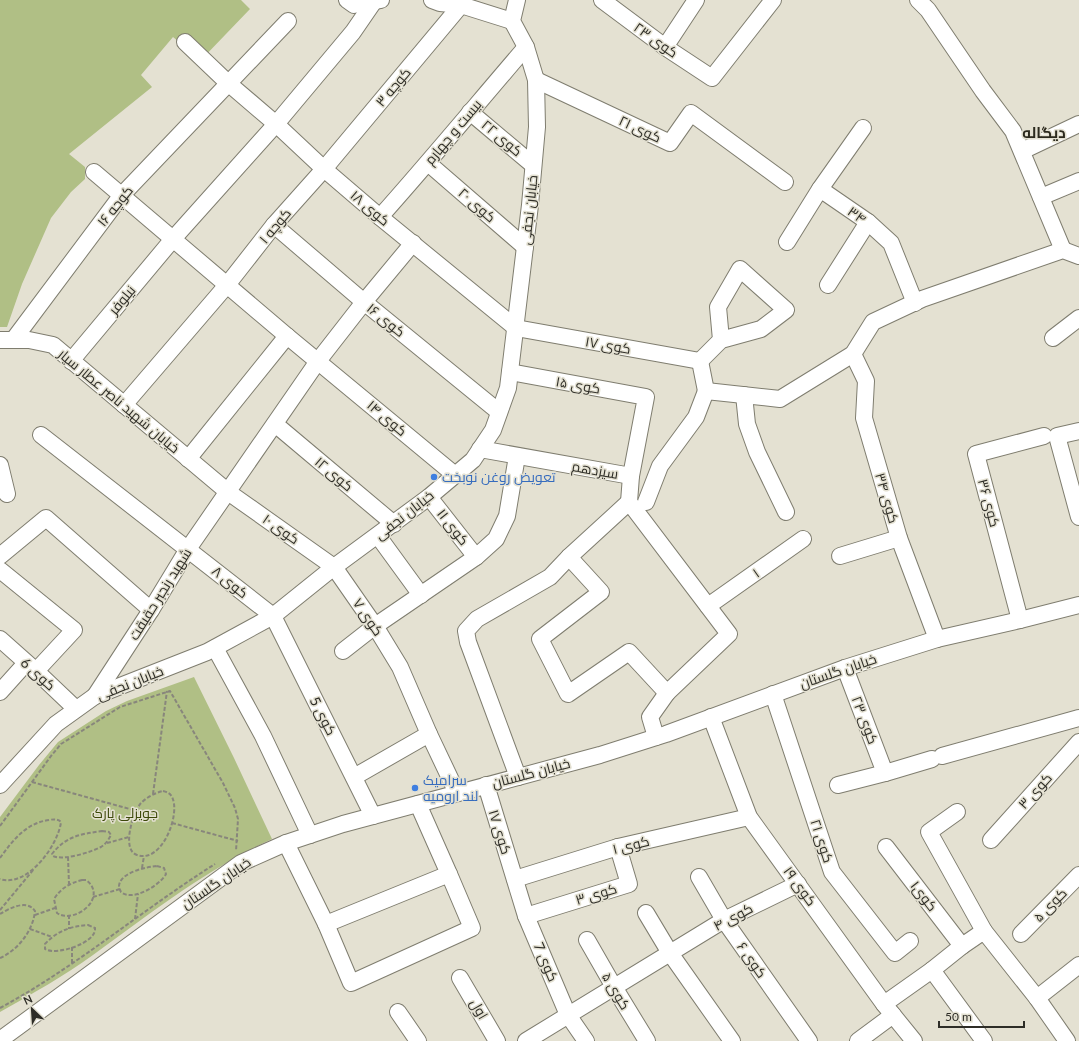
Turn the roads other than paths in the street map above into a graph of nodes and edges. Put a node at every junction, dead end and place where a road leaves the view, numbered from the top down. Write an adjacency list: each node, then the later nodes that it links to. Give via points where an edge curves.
1 (347, 0): 7 (street, via 354,5)
2 (517, 0): 11 (street)
3 (602, 0): 14 (street, کوی ۲۳)
4 (696, 0): 14 (street)
5 (773, 0): 14 (street, کوی ۲۳, via 712,78)
6 (918, 0): 21 (street, via 928,10 983,92 1013,131)
7 (377, 1): 18 (street, نیلوفر)
8 (438, 1): 9 (street)
9 (461, 5): 11 (street); 24 (street, کوچه ۳)
10 (288, 21): 16 (street, کوچه ۱۶)
11 (512, 21): 13 (street, خیابان نجفی)
12 (185, 42): 16 (street, کوی ۱۸)
13 (526, 47): 15 (street, خیابان نجفی); 17 (street, بیست و چهارم)
14 (665, 47)
15 (536, 80): 23 (street, خیابان نجفی, via 537,128); 27 (street, کوی ۲۱, via 670,143 691,113)
16 (228, 83): 18 (street, کوی ۱۸); 29 (street, کوچه ۱۶)
17 (470, 112): 22 (street, بیست و چهارم); 23 (street, کوی ۲۲)
18 (276, 124): 24 (street, کوی ۱۸); 34 (street, نیلوفر)
19 (1079, 124): 21 (street)
20 (864, 128): 28 (street)
21 (1022, 151): 30 (street)
22 (428, 163): 31 (street, بیست و چهارم); 37 (street, کوی ۲۰)
23 (534, 165): 37 (street, خیابان نجفی)
24 (324, 168): 31 (street, کوی ۱۸); 33 (street, کوچه ۱)
25 (94, 172): 29 (street, کوی ۱۴)
26 (1079, 181): 30 (street)
27 (785, 182)
28 (820, 189): 32 (street, ۳۴); 35 (street)
29 (122, 196): 34 (street, کوی ۱۴); 48 (street, کوچه ۱۶)
30 (1041, 197): 38 (street)
31 (380, 217): 36 (street, کوی ۱۸)
32 (868, 222): 41 (street); 43 (street, ۳۴, via 891,243)
33 (274, 225): 40 (street, کوچه ۱); 42 (street, کوی ۱۶)
34 (173, 240): 40 (street, کوی ۱۴); 51 (street, نیلوفر)
35 (786, 242)
36 (413, 243): 42 (street, شهید رنجبر حقیقت); 45 (street, کوی ۱۸)
37 (525, 247): 45 (street, خیابان نجفی)
38 (1063, 250): 39 (street); 43 (street)
39 (1079, 256)
40 (227, 285): 46 (street, کوی ۱۴); 58 (street, کوچه ۱)
41 (828, 285)
42 (364, 302): 53 (street, شهید رنجبر حقیقت); 59 (street, کوی ۱۶)
43 (915, 303): 50 (street, via 873,322)
44 (1079, 318): 47 (street)
45 (516, 328): 52 (street, کوی ۱۷); 54 (street, خیابان نجفی)
46 (287, 336): 53 (street, کوی ۱۴); 66 (street)
47 (1054, 338)
48 (7, 340): 51 (street, خیابان شهید ناصر عطار سیار, via 29,340 53,345)
49 (721, 340): 49 (street, via 718,307 740,269 786,310 761,328); 52 (street)
50 (853, 354): 56 (street, via 780,399); 79 (street, کوی ۳۴, via 866,381 864,418)
51 (72, 361): 58 (street, خیابان شهید ناصر عطار سیار)
52 (700, 361): 55 (street)
53 (318, 362): 60 (street, شهید رنجبر حقیقت); 68 (street, کوی ۱۴)
54 (510, 372): 57 (street, کوی ۱۵); 59 (street, خیابان نجفی, via 508,388)
55 (706, 391): 56 (street); 74 (street, via 696,417 660,466)
56 (744, 395): 75 (street, via 747,424 757,452)
57 (646, 397): 69 (street, سیزدهم)
58 (124, 405): 66 (street, خیابان شهید ناصر عطار سیار)
59 (499, 412): 64 (street, خیابان نجفی)
60 (274, 424): 70 (street, شهید رنجبر حقیقت); 77 (street, کوی ۱۲)
61 (1079, 431): 63 (street)
62 (41, 435): 81 (street, کوی ۸)
63 (1050, 436): 76 (street); 93 (street, کوی ۳۶, via 976,454)
64 (480, 449): 65 (street, سیزدهم); 68 (street, خیابان نجفی, via 473,460)
65 (517, 456): 69 (street, سیزدهم); 84 (street, via 507,516 496,539)
66 (188, 459): 70 (street, خیابان شهید ناصر عطار سیار)
67 (0, 465): 71 (street)
68 (455, 475): 72 (street, خیابان نجفی)
69 (631, 476): 73 (street)
70 (228, 492): 81 (street, شهید رنجبر حقیقت); 86 (street, کوی ۱۰)
71 (7, 494)
72 (429, 497): 77 (street, خیابان نجفی); 84 (street, کوی ۱۱)
73 (629, 502): 85 (street); 90 (street)
74 (646, 502)
75 (786, 512)
76 (1079, 517)
77 (394, 524): 78 (street, خیابان نجفی)
78 (378, 536): 86 (street, خیابان نجفی); 88 (street)
79 (899, 538): 83 (street); 96 (street, کوی ۳۴)
80 (803, 539): 90 (street, ۱)
81 (188, 549): 91 (street, شهید رنجبر حقیقت); 92 (street, کوی ۸)
82 (0, 556): 91 (street, via 46,518)
83 (840, 556)
84 (476, 557): 88 (street)
85 (569, 557): 102 (street, via 601,592 540,639 568,694 629,652); 113 (street, via 550,577 477,619 466,631)
86 (334, 567): 92 (street, خیابان نجفی); 94 (street, کوی ۷)
87 (0, 570): 99 (street, via 74,630)
88 (421, 595): 94 (street)
89 (1079, 605): 93 (street, خیابان گلستان)
90 (708, 606): 102 (street, via 729,634)
91 (151, 610): 104 (street, شهید رنجبر حقیقت)
92 (272, 616): 97 (street, خیابان نجفی); 112 (street, کوی 5)
93 (1020, 620): 96 (street, خیابان گلستان)
94 (375, 626): 98 (street); 108 (street, کوی ۷, via 400,667)
95 (0, 639): 99 (street, کوی 6)
96 (937, 639): 100 (street, خیابان گلستان)
97 (215, 648): 104 (street, خیابان نجفی); 122 (street, via 263,736)
98 (343, 651)
99 (31, 667): 101 (street); 105 (street, کوی 6)
100 (845, 668): 103 (street, خیابان گلستان); 111 (street, کوی ۲۳)
101 (0, 692)
102 (667, 693): 109 (street, via 650,717)
103 (773, 694): 106 (street, خیابان گلستان); 139 (street, کوی ۲۱, via 832,872 895,953)
104 (94, 696): 105 (street, خیابان نجفی)
105 (76, 709): 114 (street, خیابان نجفی, via 56,724)
106 (711, 717): 109 (street, خیابان گلستان); 121 (street, کوی ۱۹)
107 (1079, 718): 111 (street)
108 (429, 734): 112 (street); 117 (street, کوی ۷)
109 (656, 737): 113 (street, خیابان گلستان, via 600,756)
110 (1079, 742): 123 (street, کوی ۳)
111 (885, 773): 116 (street)
112 (354, 777): 120 (street, کوی 5)
113 (518, 777): 115 (street, خیابان گلستان)
114 (1, 781)
115 (486, 785): 117 (street, خیابان گلستان); 130 (street, کوی ۱۷)
116 (838, 785)
117 (458, 793): 118 (street, خیابان گلستان)
118 (418, 804): 120 (street, خیابان گلستان); 127 (street)
119 (957, 812): 136 (street, via 929,832)
120 (373, 816): 122 (street, خیابان گلستان)
121 (749, 817): 125 (street, کوی ۱); 131 (street, کوی ۱۹)
122 (310, 835): 124 (street, خیابان گلستان)
123 (991, 840)
124 (286, 843): 135 (street); 150 (street, خیابان گلستان, via 241,863)
125 (618, 847): 130 (street, کوی ۱); 133 (street, کوی ۳, via 629,884)
126 (886, 847): 140 (street, کوی۱)
127 (448, 874): 135 (street); 135 (street, via 472,928 351,983)
128 (1079, 875): 137 (street, کوی ۵)
129 (699, 877): 134 (street, کوی ۶)
130 (514, 879): 133 (street, کوی 7)
131 (798, 884): 134 (street, کوی ۴); 147 (street, کوی ۱۹)
132 (646, 913): 141 (street)
133 (526, 916): 149 (street, کوی 7)
134 (724, 920): 141 (street, کوی ۴); 157 (street, کوی ۶)
135 (326, 924)
136 (984, 930): 140 (street); 146 (street)
137 (1021, 934)
138 (587, 940): 145 (street, کوی ۵)
139 (910, 941)
140 (962, 946): 142 (street)
141 (670, 953): 145 (street, کوی ۴); 156 (street)
142 (932, 970): 147 (street); 160 (street)
143 (1077, 970): 146 (street)
144 (460, 978): 152 (street, اول)
145 (614, 987): 149 (street, کوی ۴); 155 (street, کوی ۵)
146 (1037, 998): 161 (street)
147 (889, 1010): 158 (street); 159 (street, کوی ۱۹)
148 (398, 1012): 151 (street)
149 (568, 1015): 153 (street, کوی ۴); 154 (street, کوی 7)
150 (1, 1038)
151 (418, 1041)
152 (497, 1041)
153 (526, 1041)
154 (586, 1041)
155 (647, 1041)
156 (732, 1041)
157 (809, 1041)
158 (858, 1041)
159 (914, 1041)
160 (984, 1041)
161 (1067, 1041)

